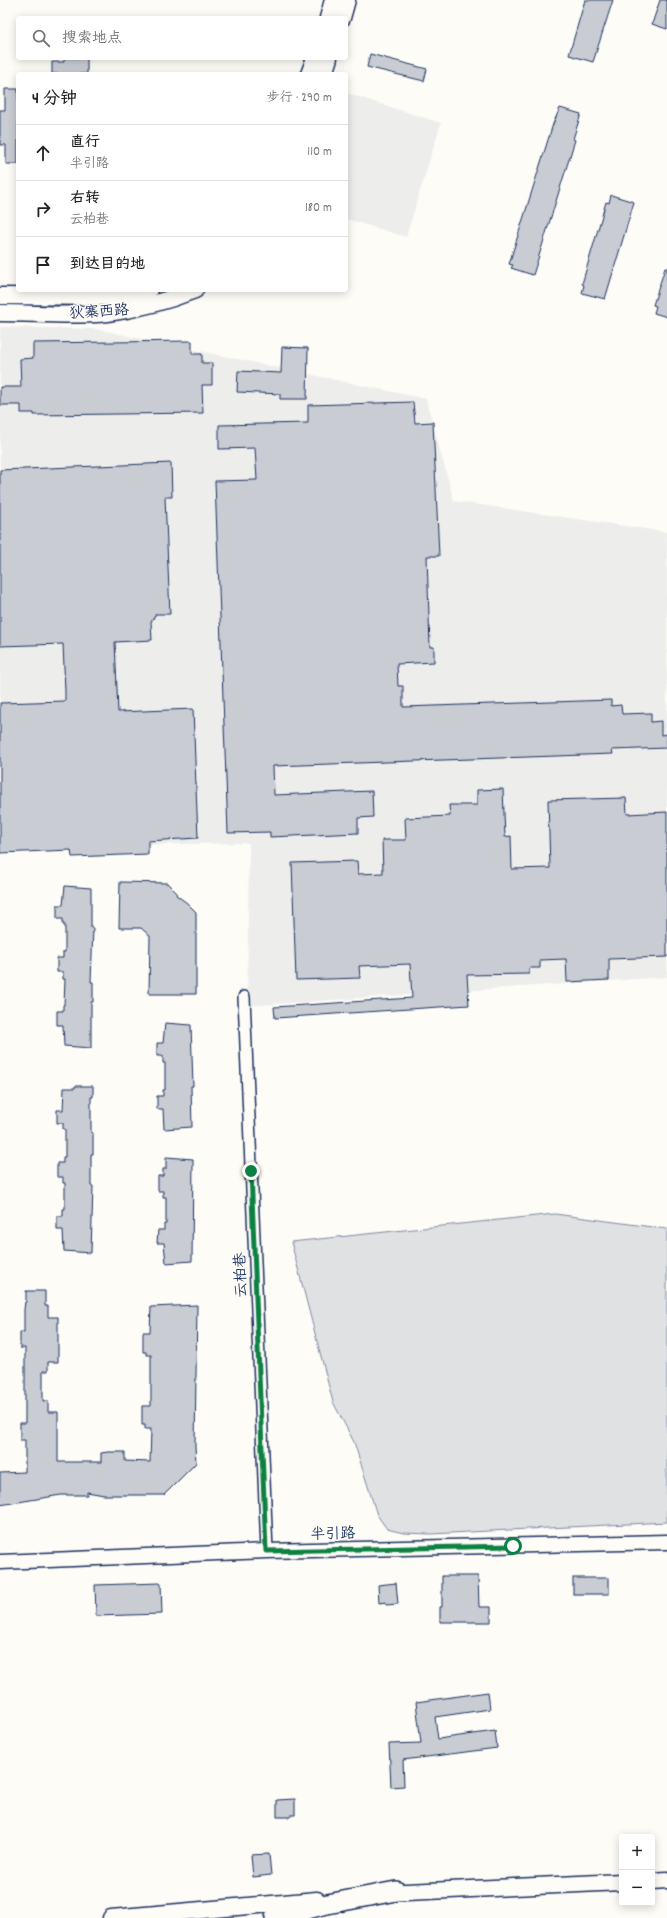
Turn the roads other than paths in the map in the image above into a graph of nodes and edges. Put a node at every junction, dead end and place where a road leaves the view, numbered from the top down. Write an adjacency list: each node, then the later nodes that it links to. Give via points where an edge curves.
1 (334, 0): 3 (main road)
2 (347, 0): 4 (main road)
3 (329, 16)
4 (343, 16)
5 (314, 60): 7 (main road)
6 (328, 60): 8 (main road)
7 (311, 72)
8 (325, 72)
9 (139, 292): 11 (main road, 狄寨西路, via 109,298)
10 (190, 292): 12 (main road, 狄寨西路, via 135,308 107,313)
11 (0, 296)
12 (0, 313)
13 (244, 997): 15 (street, 云柏巷)
14 (667, 1542): 15 (street, 半引路)
15 (266, 1551): 16 (street, 半引路)
16 (0, 1562)
17 (667, 1880): 18 (main road)
18 (655, 1881)
19 (619, 1882): 20 (main road)
20 (396, 1892): 21 (main road); 22 (highway)
21 (111, 1918)
22 (275, 1918)

